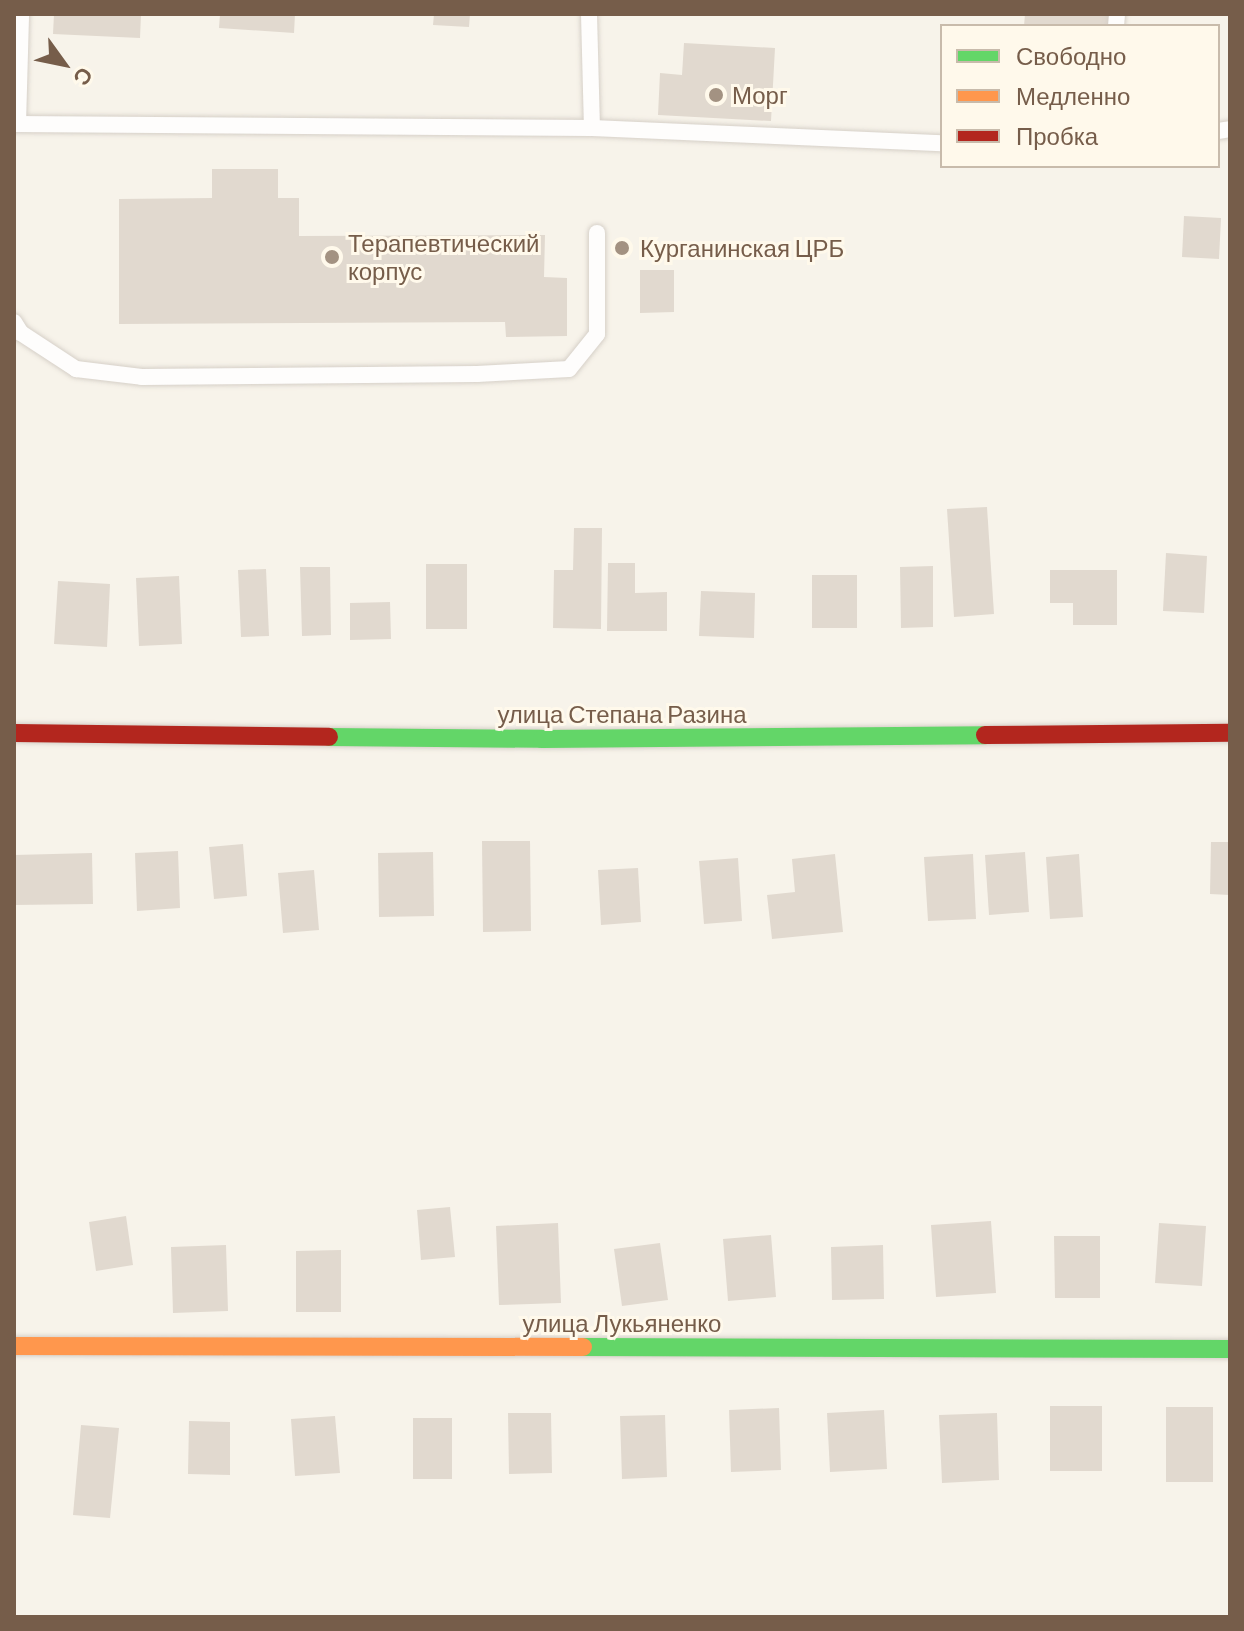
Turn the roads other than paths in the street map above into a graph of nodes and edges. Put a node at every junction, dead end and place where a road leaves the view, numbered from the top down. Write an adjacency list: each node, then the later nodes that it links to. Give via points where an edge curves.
1 (21, 14): 3 (lane)
2 (589, 14): 4 (lane)
3 (16, 124): 4 (lane)
4 (592, 128): 5 (lane)
5 (940, 143)
6 (597, 233): 7 (lane, via 597,334 569,369 142,377 76,369 21,333)
7 (14, 322)
8 (14, 733): 9 (street, улица Степана Разина, via 527,739)
9 (1230, 733)
10 (14, 1346): 11 (street, улица Лукьяненко)
11 (1230, 1349)

